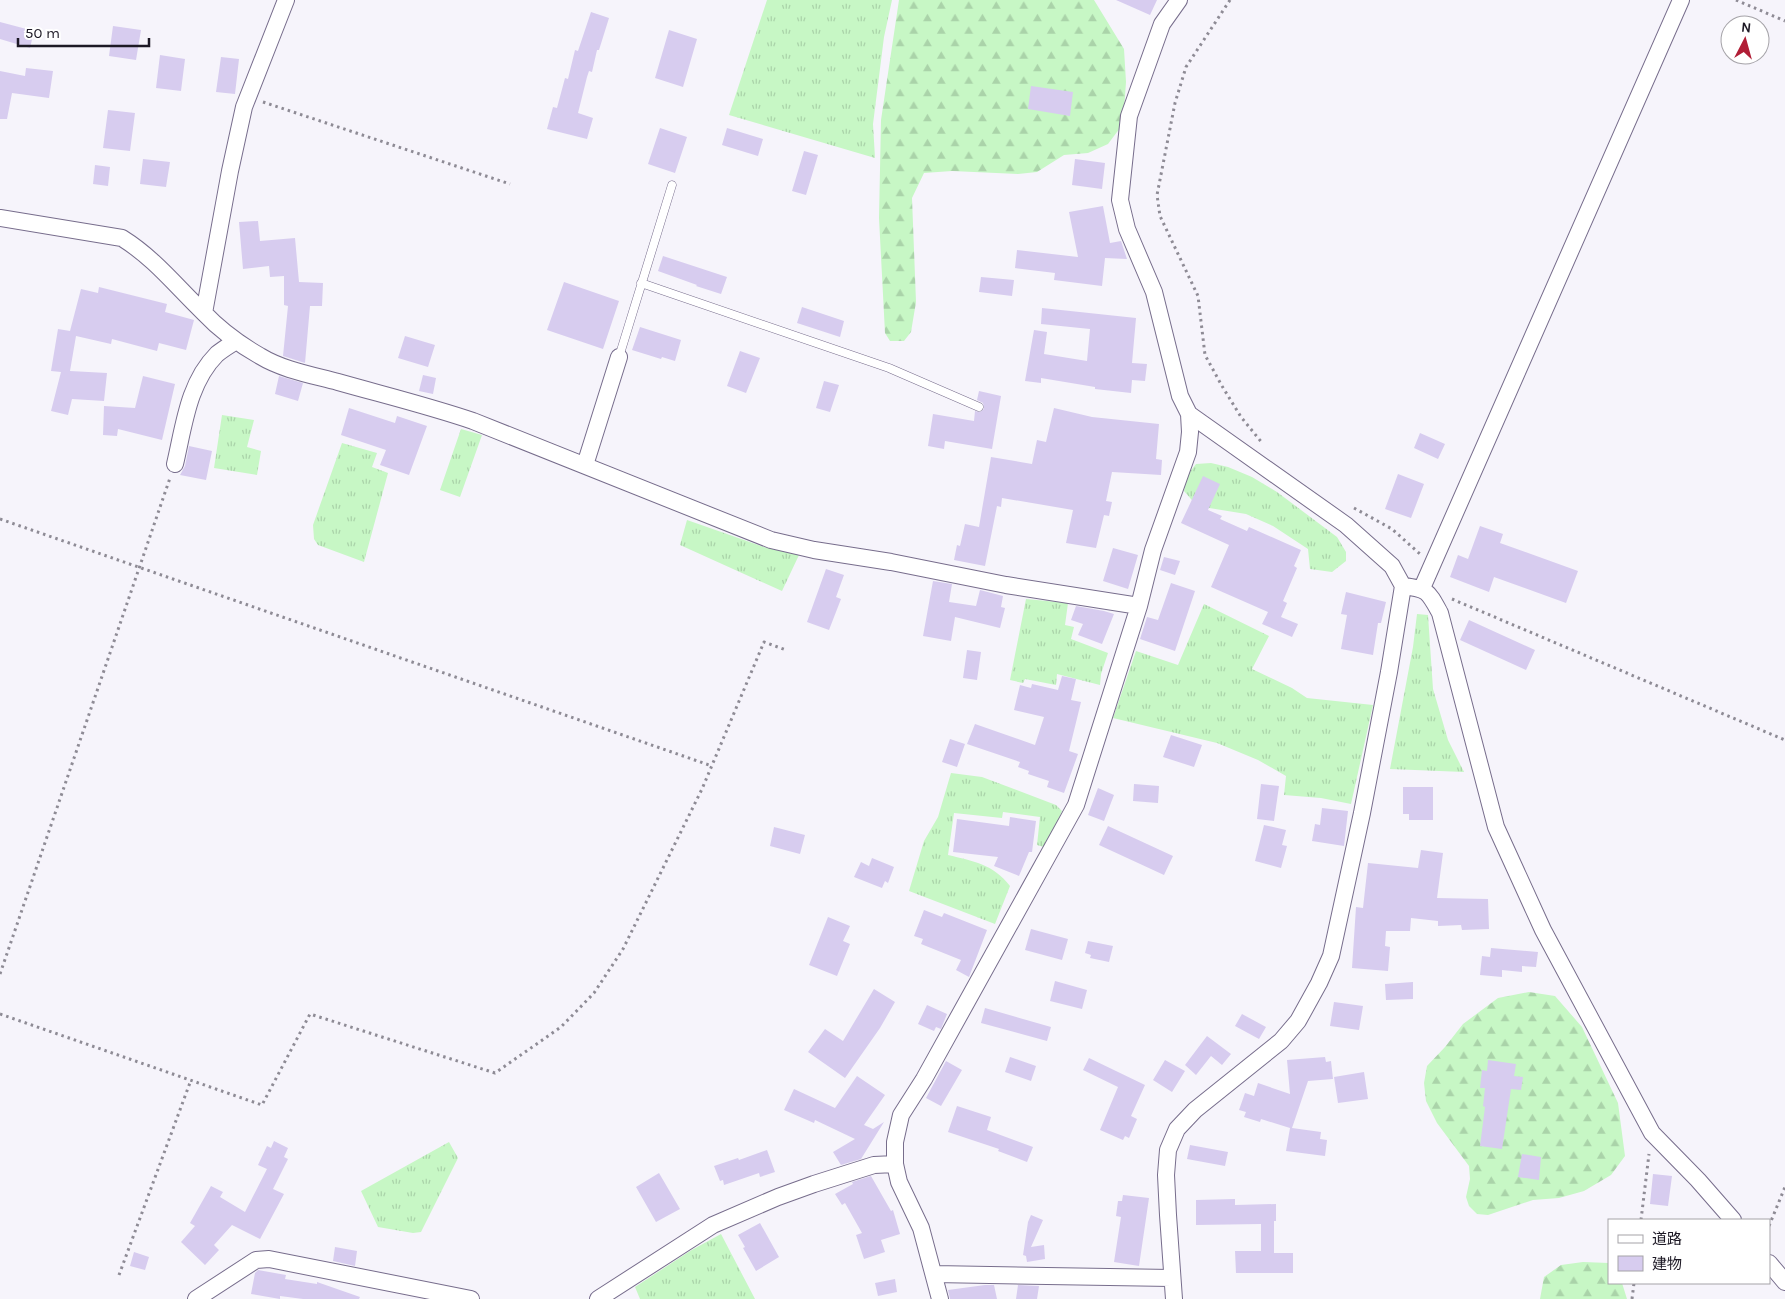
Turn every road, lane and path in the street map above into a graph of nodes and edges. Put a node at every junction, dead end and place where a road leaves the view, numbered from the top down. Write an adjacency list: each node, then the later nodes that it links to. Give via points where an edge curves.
1 (286, 0): 7 (street)
2 (1179, 0): 16 (street, via 1162,24 1130,116 1120,200 1127,229 1154,292 1180,396)
3 (1230, 0): 17 (path, via 1186,66 1175,103 1157,195 1160,216 1198,296 1205,355 1241,417)
4 (1681, 0): 24 (street)
5 (1736, 0): 6 (path)
6 (1785, 21)
7 (248, 98): 8 (path); 12 (street, via 230,171)
8 (510, 184)
9 (672, 185): 11 (lane)
10 (0, 218): 12 (street, via 122,238 157,263)
11 (641, 283): 14 (lane); 15 (lane, via 889,368)
12 (204, 314): 13 (street)
13 (236, 341): 18 (street, via 218,353 199,377 192,392); 19 (street, via 262,357 296,371 435,408)
14 (619, 357): 19 (street)
15 (979, 407)
16 (1189, 414): 23 (street, via 1346,525 1392,566); 26 (street, via 1188,452 1153,550)
17 (1267, 449)
18 (175, 464): 22 (path)
19 (584, 465): 26 (street, via 771,540 1006,585)
20 (1350, 506): 24 (path, via 1392,529 1420,553)
21 (0, 519): 22 (path)
22 (139, 568): 29 (path); 30 (path)
23 (1403, 586): 24 (street); 42 (street, via 1364,804 1330,956 1298,1021 1281,1041 1195,1110 1177,1129 1168,1150 1166,1175)
24 (1422, 588): 33 (street, via 1440,612 1496,827 1543,930)
25 (1449, 598): 28 (path)
26 (1139, 606): 34 (street, via 1076,805 901,1115 895,1142)
27 (786, 650): 29 (path, via 764,642)
28 (1785, 740)
29 (712, 766): 32 (path, via 623,949 594,993 561,1026 495,1073 310,1014 262,1105)
30 (0, 974)
31 (0, 1014): 32 (path)
32 (191, 1080): 41 (path)
33 (1652, 1133): 36 (path); 37 (street)
34 (895, 1164): 40 (street, via 899,1182 921,1228); 47 (street, via 874,1165 814,1184 713,1225)
35 (1785, 1187): 38 (path)
36 (1641, 1219)
37 (1732, 1219)
38 (1770, 1224)
39 (1770, 1264): 43 (street)
40 (934, 1274): 42 (street); 48 (street)
41 (120, 1276)
42 (1172, 1278): 49 (street)
43 (1785, 1282)
44 (1634, 1284): 50 (path)
45 (196, 1299): 46 (street, via 256,1260 269,1259)
46 (471, 1299)
47 (598, 1299)
48 (940, 1299)
49 (1174, 1299)
50 (1632, 1299)

